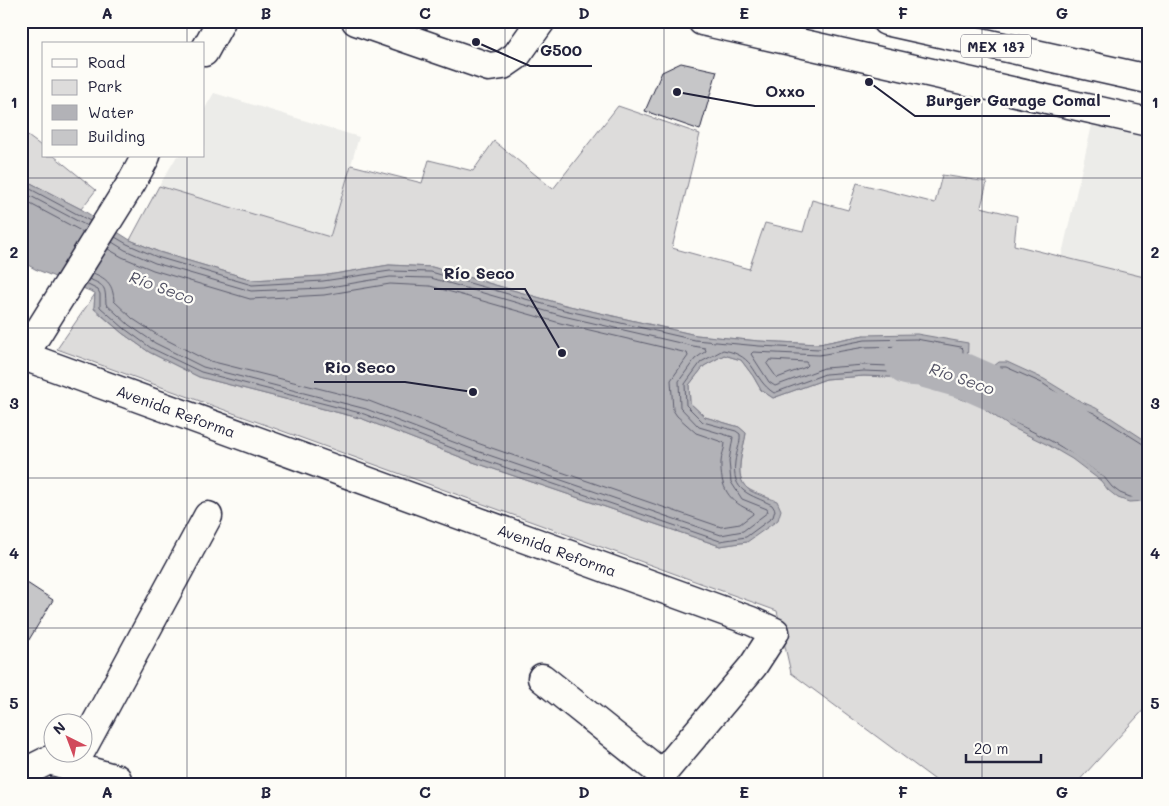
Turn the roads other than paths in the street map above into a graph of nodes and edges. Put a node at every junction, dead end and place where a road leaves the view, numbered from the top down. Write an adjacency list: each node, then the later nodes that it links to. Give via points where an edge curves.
1 (221, 21): 6 (street)
2 (356, 21): 3 (street, via 489,67 503,65 516,56)
3 (541, 21)
4 (702, 21): 9 (street, MEX 187)
5 (886, 21): 7 (street, MEX 187)
6 (205, 50)
7 (1106, 71): 8 (street, MEX 187); 9 (street)
8 (1148, 79)
9 (1097, 111): 10 (street, MEX 187)
10 (1148, 122)
11 (145, 158): 12 (street)
12 (22, 357): 14 (street, Avenida Reforma, via 775,632 753,666 662,774)
13 (208, 516): 15 (street)
14 (542, 678)
15 (92, 732)
16 (42, 764): 18 (street)
17 (92, 764): 19 (street)
18 (21, 774)
19 (117, 779)

